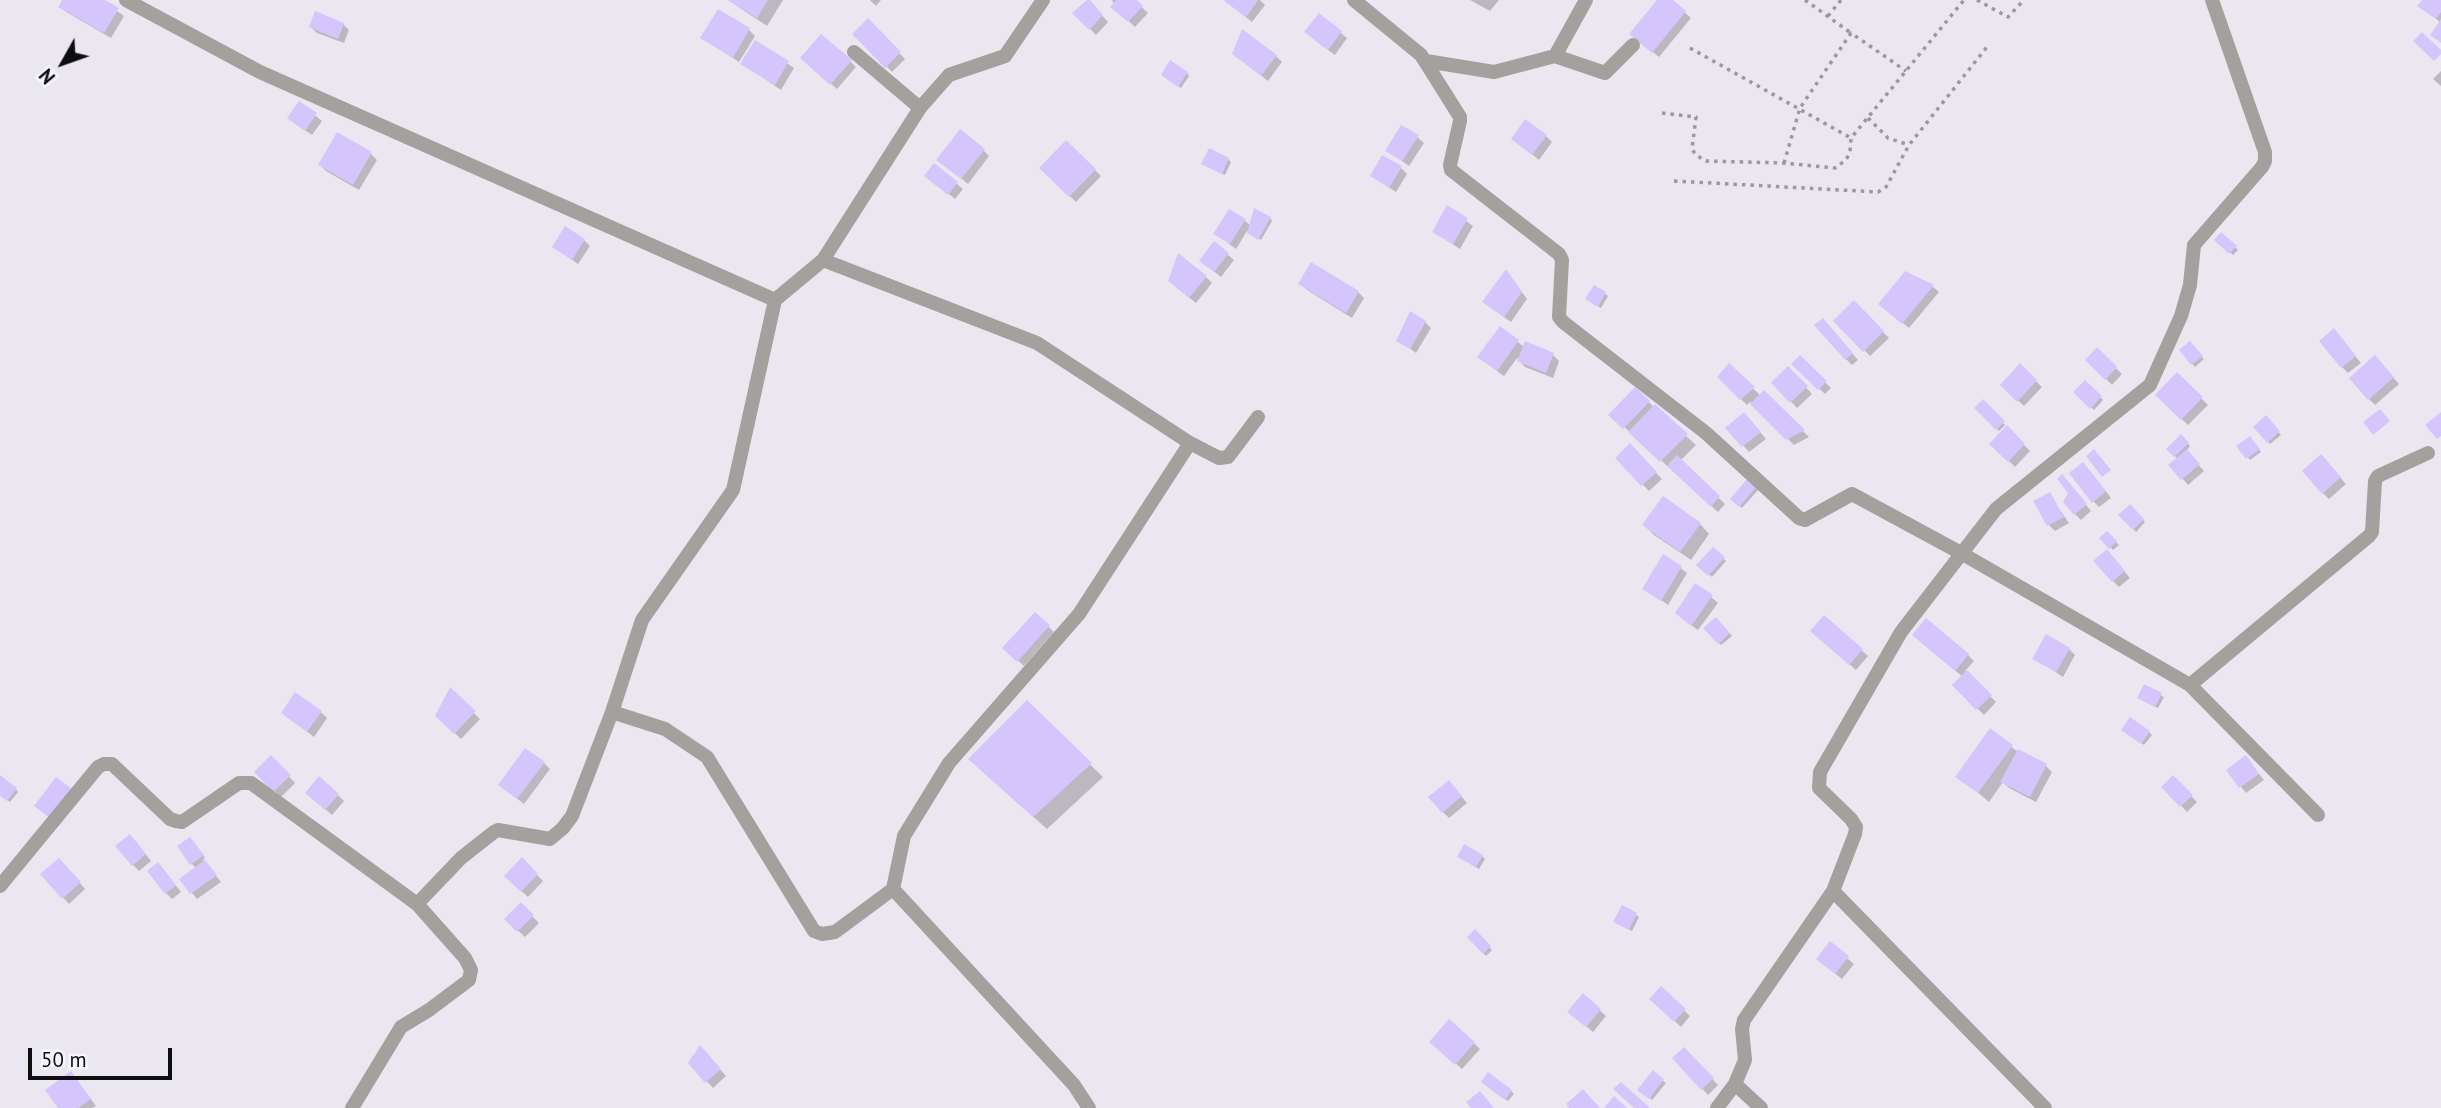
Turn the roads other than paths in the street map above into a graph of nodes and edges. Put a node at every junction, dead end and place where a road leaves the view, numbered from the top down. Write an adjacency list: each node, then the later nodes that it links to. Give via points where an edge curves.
1 (127, 0): 12 (street, via 260,72)
2 (1043, 0): 10 (street, via 1005,56 954,72)
3 (1354, 0): 9 (street)
4 (1586, 0): 8 (street)
5 (2212, 0): 16 (street, via 2265,161 2194,245 2181,316 2150,385 2001,503)
6 (1633, 45): 8 (street, via 1605,73)
7 (854, 52): 10 (street)
8 (1555, 56): 9 (street, via 1494,72)
9 (1426, 61): 16 (street, via 1460,117 1451,170 1559,254 1559,317 1563,322 1706,433 1799,518 1805,520 1852,494)
10 (920, 108): 11 (street)
11 (823, 260): 12 (street); 14 (street, via 1037,343)
12 (775, 300): 18 (street, via 733,490 642,620)
13 (1258, 417): 14 (street, via 1228,457 1219,458)
14 (1190, 443): 21 (street, via 1079,614 949,763 904,836)
15 (2428, 453): 17 (street, via 2378,476 2369,536)
16 (1961, 553): 17 (street); 22 (street, via 1901,632 1821,772 1819,788 1856,827)
17 (2190, 685): 19 (street)
18 (612, 712): 21 (street, via 665,729 707,757 814,931 835,932); 23 (street, via 580,801 563,828 550,839 494,832 460,858)
19 (2318, 815)
20 (0, 886): 23 (street, via 98,767 112,764 170,819 182,822 239,783 251,783)
21 (893, 889): 26 (street, via 1074,1085)
22 (1833, 891): 24 (street, via 1744,1020 1745,1060); 29 (street)
23 (417, 904): 25 (street, via 465,958 471,970 469,980 401,1027)
24 (1735, 1084): 27 (street); 28 (street)
25 (352, 1108)
26 (1089, 1108)
27 (1717, 1108)
28 (1761, 1108)
29 (2045, 1108)

